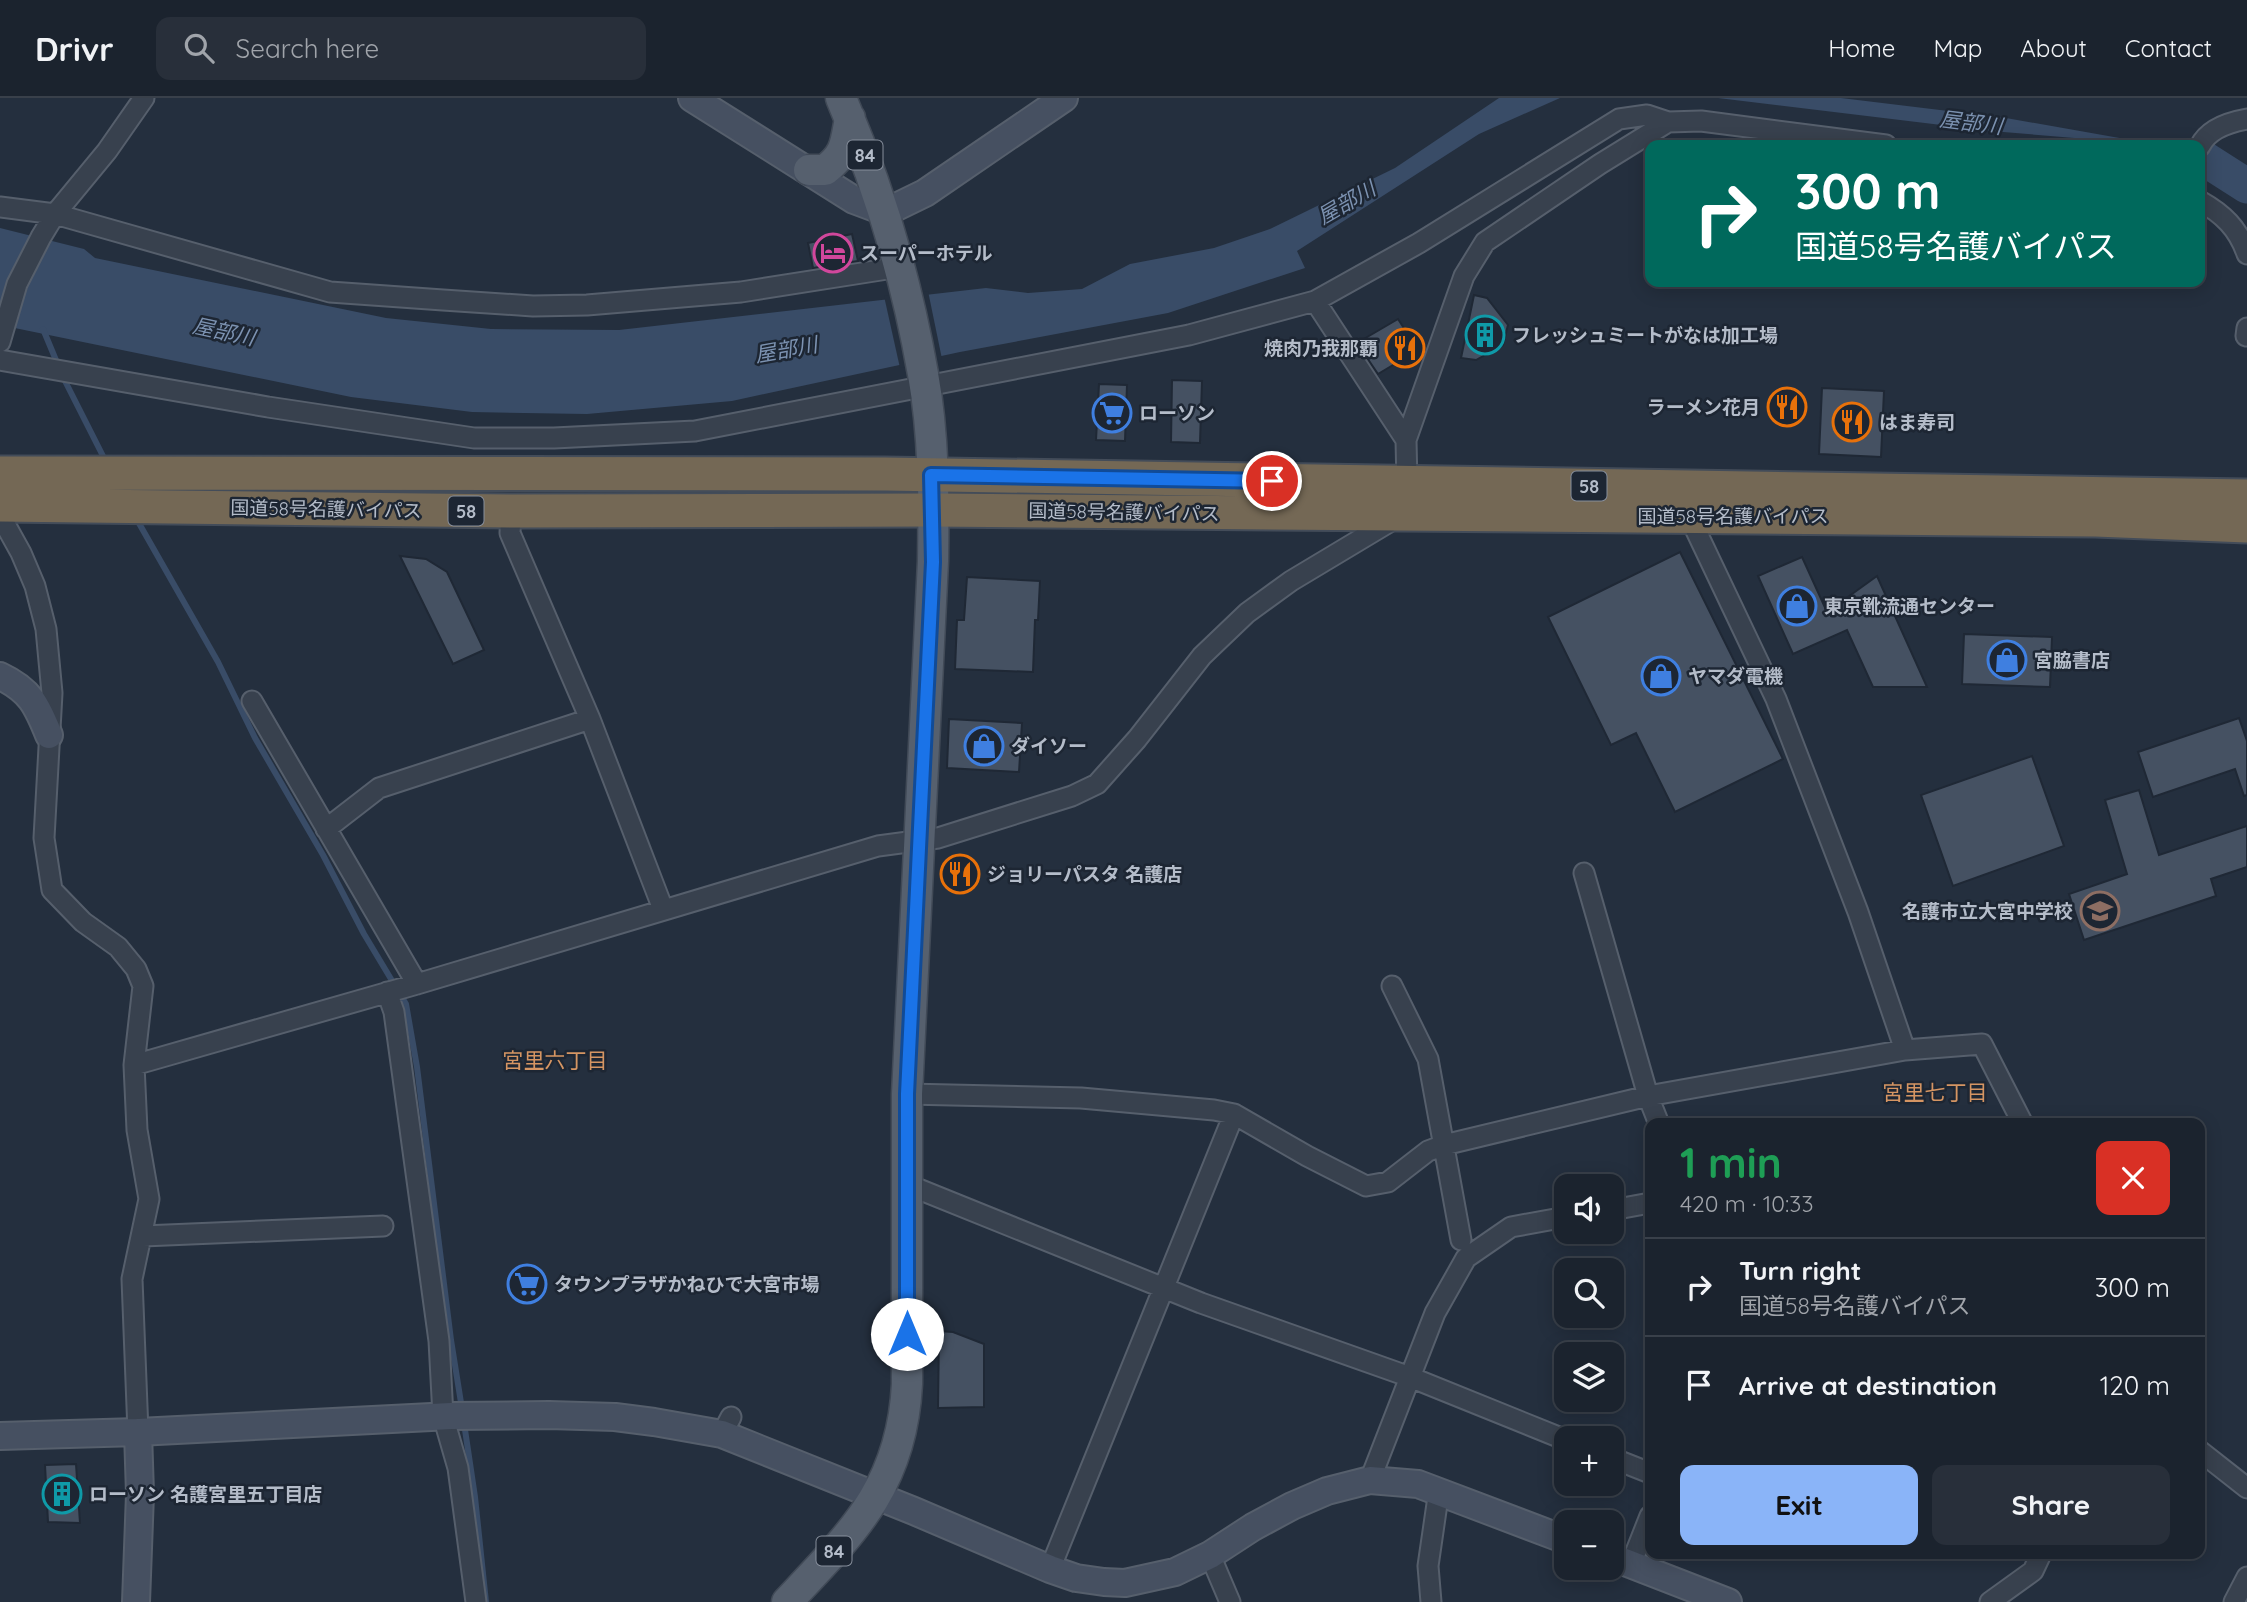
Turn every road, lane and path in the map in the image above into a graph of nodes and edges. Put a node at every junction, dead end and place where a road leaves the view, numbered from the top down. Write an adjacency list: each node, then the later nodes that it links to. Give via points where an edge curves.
1 (144, 98): 13 (street)
2 (692, 98): 9 (street)
3 (1065, 98): 12 (street, via 925,193)
4 (845, 108): 9 (main road, via 844,151 825,170); 12 (main road, 84)
5 (2247, 119): 8 (street, via 2221,127)
6 (1668, 122): 7 (street, via 1701,121); 16 (street, via 1647,115 1619,119 1419,243); 23 (street, via 1485,242 1464,276)
7 (1847, 140)
8 (2205, 140)
9 (809, 170): 12 (street, via 854,200)
10 (2205, 204): 14 (street, via 2240,235)
11 (0, 207): 13 (street)
12 (886, 212): 15 (main road, 84)
13 (55, 214): 15 (street, via 330,292 533,306 741,292); 19 (street, via 17,284)
14 (2247, 254)
15 (901, 271): 21 (main road, 84)
16 (1315, 301): 21 (street, via 1189,335); 23 (street)
17 (2247, 328): 18 (street)
18 (2246, 336)
19 (1, 339)
20 (0, 360): 22 (street)
21 (924, 380): 22 (street, via 695,431); 26 (main road, 84)
22 (474, 438): 25 (street)
23 (1406, 440): 28 (street)
24 (0, 473): 25 (highway, 国道58号名護バイパス / 58)
25 (476, 474): 26 (highway, 国道58号名護バイパス / 58)
26 (931, 475): 28 (highway, 国道58号名護バイパス / 58); 29 (main road, 84)
27 (2247, 496): 28 (highway, 国道58号名護バイパス / 58)
28 (1404, 499): 29 (highway, 国道58号名護バイパス / 58); 31 (highway, 国道58号名護バイパス / 58); 39 (street, via 1247,613 1202,656 1097,784 1004,818)
29 (933, 510): 30 (highway, 国道58号名護バイパス / 58); 39 (main road, 84)
30 (511, 512): 32 (highway, 国道58号名護バイパス / 58); 36 (street, via 510,533)
31 (1689, 516): 33 (highway, 国道58号名護バイパス / 58); 45 (street, via 1776,699)
32 (2, 522): 37 (street, via 35,586 46,629 52,693)
33 (2247, 526)
34 (0, 676): 37 (street, via 33,699)
35 (252, 701): 38 (street)
36 (590, 719): 38 (street, via 379,788); 41 (street)
37 (50, 735): 46 (street, via 44,838 52,890 83,922 118,947 136,969 143,986)
38 (326, 829): 42 (street)
39 (920, 839): 41 (street, via 878,846); 47 (main road, 84)
40 (1584, 873): 48 (street)
41 (663, 909): 42 (street)
42 (416, 984): 44 (street)
43 (1392, 986): 52 (street, via 1428,1059)
44 (387, 992): 46 (street); 62 (street, via 394,1012 439,1341)
45 (1905, 1050): 48 (street); 51 (street, via 1982,1044)
46 (134, 1065): 58 (street, via 137,1130 149,1199)
47 (907, 1094): 49 (street, via 1081,1098); 53 (main road, 84)
48 (1648, 1096): 50 (street); 52 (street)
49 (1234, 1114): 52 (street, via 1366,1185 1388,1182 1428,1151); 60 (street)
50 (1657, 1118)
51 (2019, 1118)
52 (1444, 1145): 59 (street)
53 (906, 1184): 60 (street); 72 (main road, 84, via 905,1419 896,1455)
54 (1645, 1204): 55 (street)
55 (1624, 1208)
56 (1554, 1219): 61 (street, via 1511,1227 1466,1258 1435,1313)
57 (383, 1226): 58 (street)
58 (143, 1236): 63 (street, via 132,1279)
59 (1461, 1240)
60 (1165, 1288): 61 (street); 79 (street)
61 (1410, 1377): 64 (street); 69 (street)
62 (456, 1416): 63 (street); 72 (street, via 615,1417 694,1427 727,1426); 82 (street, via 458,1468)
63 (138, 1432): 65 (street); 81 (street)
64 (1554, 1435)
65 (0, 1436)
66 (2205, 1455): 70 (street)
67 (1624, 1463): 68 (street)
68 (1645, 1471)
69 (1370, 1480): 71 (street); 75 (street, via 1292,1506)
70 (2247, 1488)
71 (1438, 1490): 74 (street); 85 (street, via 1428,1566)
72 (876, 1497): 79 (street); 83 (main road, 84)
73 (1645, 1524): 76 (street)
74 (1554, 1535)
75 (1210, 1555): 79 (street, via 1175,1572 1125,1583 1076,1578); 84 (street)
76 (1624, 1556)
77 (2039, 1559): 87 (street, via 2033,1571)
78 (1624, 1562): 86 (street)
79 (1050, 1569)
80 (2247, 1577): 88 (street)
81 (136, 1602)
82 (476, 1602)
83 (787, 1602)
84 (1230, 1602)
85 (1433, 1602)
86 (1728, 1602)
87 (1990, 1602)
88 (2234, 1602)

